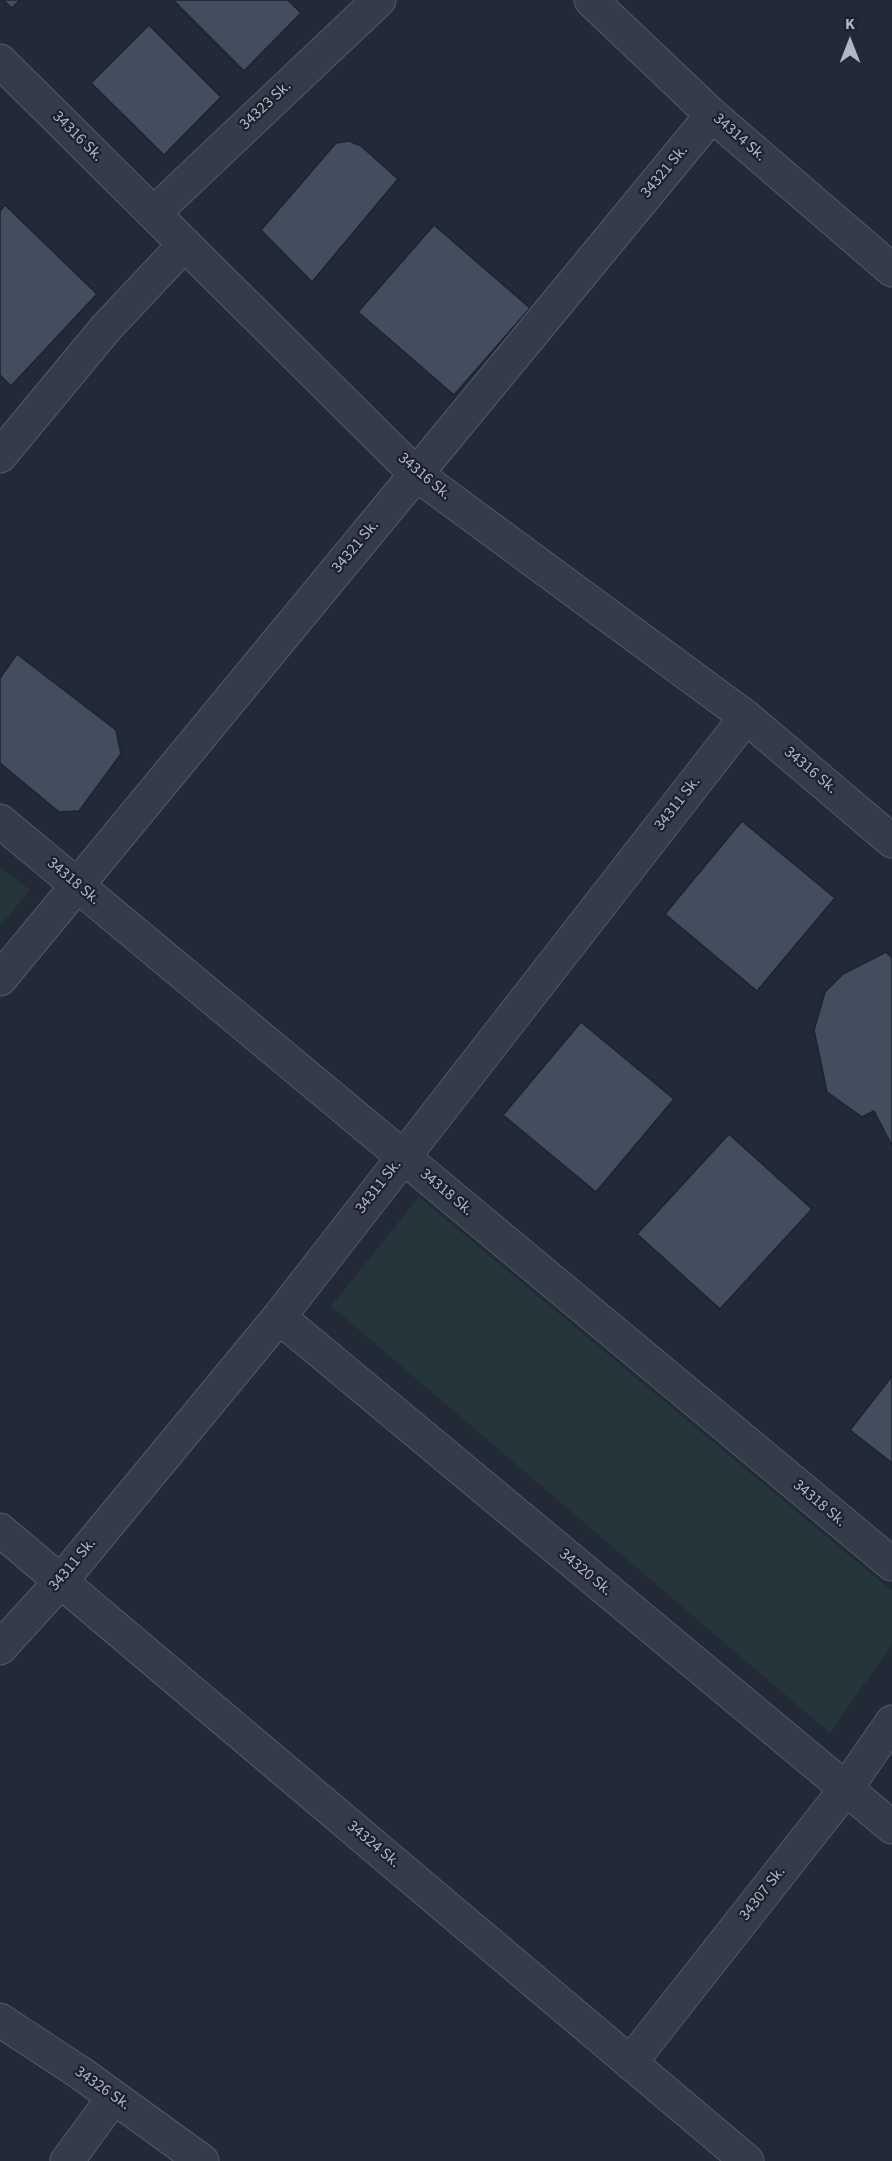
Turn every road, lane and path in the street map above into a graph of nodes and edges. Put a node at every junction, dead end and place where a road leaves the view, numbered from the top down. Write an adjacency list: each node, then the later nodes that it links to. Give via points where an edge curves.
1 (379, 0): 5 (street, 34323 Sk.)
2 (591, 0): 4 (street, 34314 Sk.)
3 (0, 61): 5 (street, 34316 Sk.)
4 (712, 115): 7 (street, 34314 Sk.); 9 (street, 34321 Sk.)
5 (154, 213): 6 (street, 34316 Sk.)
6 (185, 244): 8 (street, via 106,328); 9 (street, 34316 Sk.)
7 (892, 270)
8 (0, 456)
9 (416, 474): 10 (street, 34316 Sk.); 13 (street, 34321 Sk.)
10 (746, 717): 12 (street, 34316 Sk.); 15 (street, 34311 Sk.)
11 (0, 821): 13 (street, 34318 Sk.)
12 (892, 842)
13 (77, 885): 14 (street, 34321 Sk.); 15 (street, 34318 Sk.)
14 (0, 979)
15 (403, 1156): 16 (street, 34311 Sk.); 18 (street, 34318 Sk.)
16 (279, 1317): 19 (street, 34311 Sk.); 22 (street, 34320 Sk.)
17 (0, 1530): 19 (street, 34324 Sk.)
18 (892, 1564)
19 (61, 1581): 20 (street, 34311 Sk.); 25 (street, 34324 Sk.)
20 (0, 1648)
21 (892, 1722): 22 (street, 34307 Sk.)
22 (845, 1790): 23 (street, 34320 Sk.); 25 (street, 34307 Sk.)
23 (892, 1827)
24 (0, 2020): 26 (street, 34326 Sk.)
25 (630, 2063): 29 (street, 34324 Sk.)
26 (114, 2097): 27 (street); 28 (street, 34326 Sk.)
27 (67, 2161)
28 (202, 2161)
29 (747, 2161)

